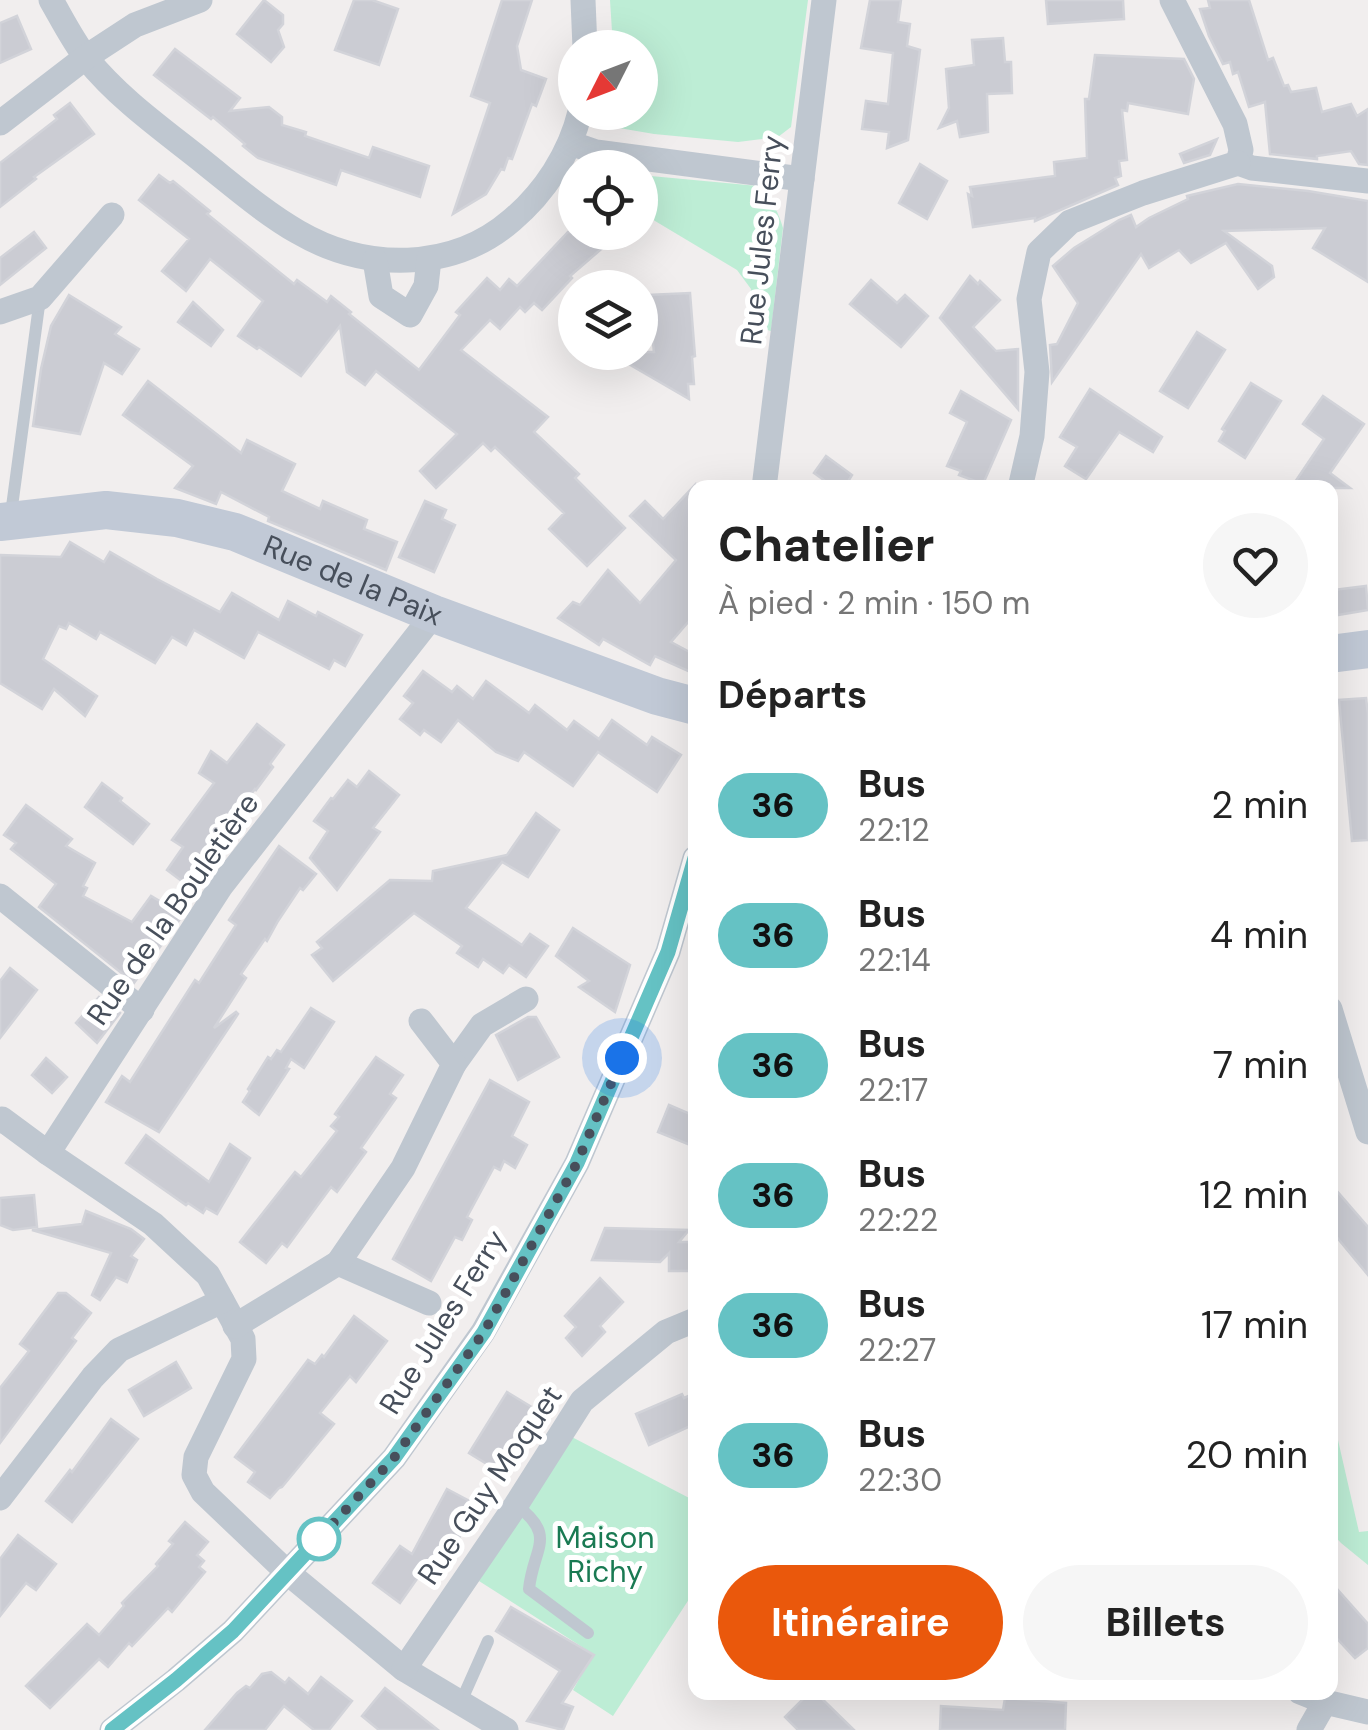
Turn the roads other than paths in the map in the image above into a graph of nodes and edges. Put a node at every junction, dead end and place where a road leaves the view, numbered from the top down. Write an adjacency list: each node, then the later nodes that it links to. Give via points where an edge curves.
1 (51, 0): 7 (street)
2 (200, 0): 7 (street, via 135,25)
3 (583, 0): 6 (street)
4 (824, 0): 12 (street, Rue Jules Ferry)
5 (1172, 0): 11 (street, via 1235,124)
6 (584, 30)
7 (86, 57): 8 (street); 16 (street, via 119,93 271,215 322,244)
8 (0, 123)
9 (574, 130): 10 (street)
10 (570, 143): 12 (street); 15 (street, via 532,200 502,228 466,249)
11 (1238, 163): 13 (street); 20 (street, via 1070,222 1039,252 1029,299 1037,372)
12 (802, 179): 19 (street, Rue Jules Ferry)
13 (1368, 181)
14 (112, 215): 17 (street)
15 (430, 259): 16 (street); 16 (street, via 426,286 410,315 381,296)
16 (376, 260)
17 (40, 298): 18 (street); 21 (lane)
18 (0, 312)
19 (765, 480)
20 (1022, 480)
21 (5, 521): 22 (street, Rue de la Paix, via 106,510 177,518 236,532)
22 (434, 614): 25 (street, Rue de la Paix); 29 (street, Rue de la Bouletière, via 221,886)
23 (1368, 649): 24 (street)
24 (1338, 653)
25 (688, 704)
26 (688, 882): 43 (street, Rue Jules Ferry, via 668,952 577,1163 484,1332 394,1458)
27 (0, 896): 29 (street)
28 (526, 999): 32 (street, via 482,1026)
29 (142, 1010): 35 (street, Rue de la Bouletière)
30 (421, 1020): 32 (street)
31 (1338, 1035): 34 (street)
32 (454, 1064): 36 (street, via 402,1168)
33 (1, 1119): 35 (street)
34 (1368, 1132)
35 (48, 1152): 37 (street, via 153,1224 208,1275)
36 (338, 1263): 38 (street); 40 (street)
37 (222, 1301): 40 (street); 41 (street, via 119,1350)
38 (429, 1303)
39 (688, 1323): 42 (street, Rue Guy Moquet, via 666,1332 582,1401)
40 (235, 1326): 43 (street, via 244,1339 244,1359 196,1457 194,1475 203,1492)
41 (0, 1498)
42 (516, 1505): 44 (lane, via 539,1528 529,1589); 46 (street, Rue Guy Moquet)
43 (288, 1573): 46 (street); 51 (street, Rue Jules Ferry, via 233,1631)
44 (588, 1633)
45 (488, 1641): 49 (lane)
46 (404, 1669): 49 (street)
47 (1321, 1700): 48 (street)
48 (1326, 1702): 50 (street); 53 (street)
49 (460, 1704): 52 (street)
50 (1368, 1712)
51 (112, 1730)
52 (506, 1730)
53 (1309, 1730)

